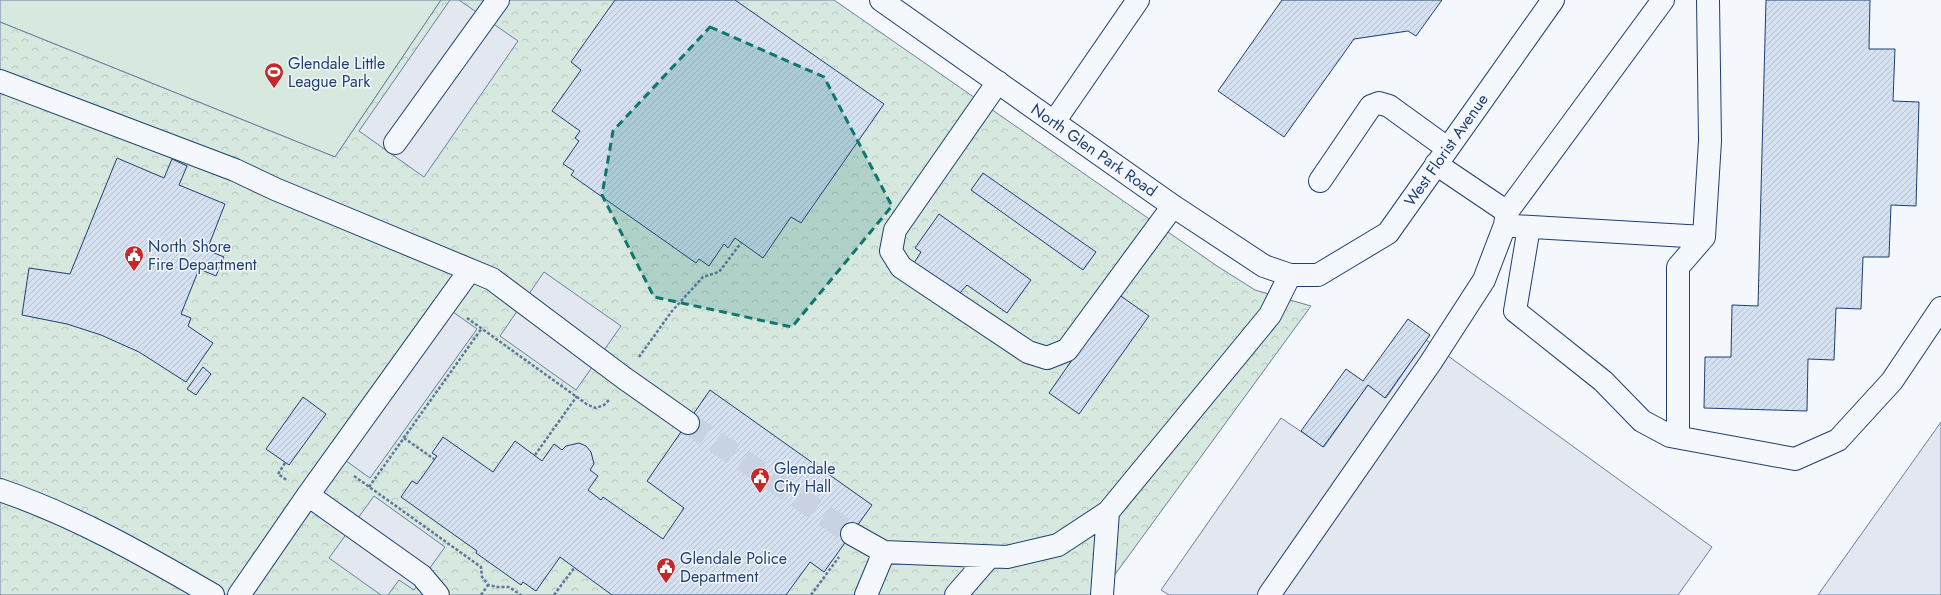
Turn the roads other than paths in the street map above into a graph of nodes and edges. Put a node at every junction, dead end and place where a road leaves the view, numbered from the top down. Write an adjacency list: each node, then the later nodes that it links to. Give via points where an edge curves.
1 (498, 0): 10 (street)
2 (881, 0): 8 (street, North Glen Park Road)
3 (1138, 0): 9 (street)
4 (1552, 0): 11 (street, West Florist Avenue)
5 (1663, 0): 14 (street)
6 (1708, 0): 16 (street, via 1710,141)
7 (0, 81): 17 (street, via 235,170)
8 (998, 82): 9 (street, North Glen Park Road); 13 (street, via 895,230 891,251 902,267 1028,352 1048,358 1067,350)
9 (1054, 122): 13 (street, North Glen Park Road)
10 (395, 143)
11 (1441, 156): 12 (street, via 1389,106 1379,103 1371,106); 14 (street); 19 (street, West Florist Avenue, via 1388,233)
12 (1320, 180)
13 (1172, 206): 18 (street, North Glen Park Road, via 1264,266)
14 (1506, 219): 15 (street); 35 (street, via 1484,280 1431,362)
15 (1529, 226): 16 (street); 22 (street, via 1515,311 1603,381 1642,421 1670,436)
16 (1704, 237): 22 (street, via 1678,267)
17 (470, 270): 21 (street, via 492,279); 24 (street)
18 (1290, 275): 19 (street, North Glen Park Road); 25 (street, via 1270,315)
19 (1318, 275)
20 (1941, 308): 22 (street, via 1892,381 1838,440 1795,459)
21 (688, 423)
22 (1678, 437)
23 (0, 490): 29 (street, via 42,505 113,538)
24 (308, 495): 30 (street); 31 (street, via 422,576)
25 (1108, 512): 28 (street, via 1058,545 1007,557); 34 (street)
26 (853, 534): 27 (street)
27 (884, 552): 28 (street); 32 (street)
28 (989, 556): 33 (street)
29 (213, 595)
30 (239, 595)
31 (438, 595)
32 (866, 595)
33 (956, 595)
34 (1102, 595)
35 (1269, 595)

